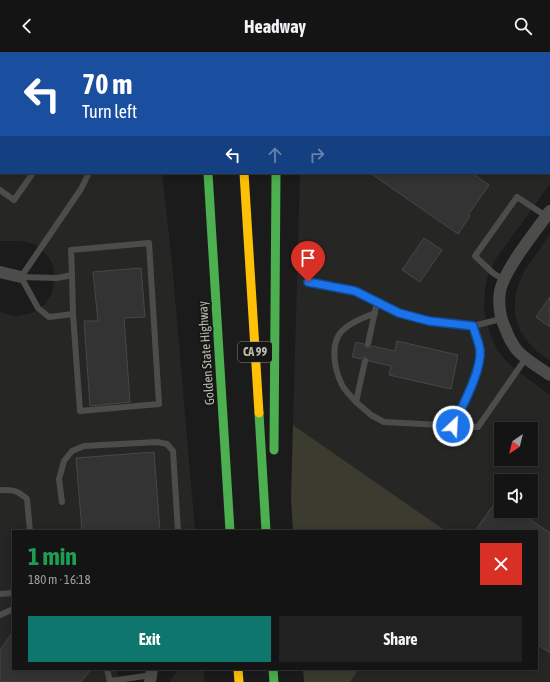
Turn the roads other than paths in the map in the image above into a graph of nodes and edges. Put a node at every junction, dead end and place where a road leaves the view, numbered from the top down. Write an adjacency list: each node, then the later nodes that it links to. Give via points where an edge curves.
1 (32, 174): 7 (lane, via 14,200)
2 (88, 174): 12 (lane)
3 (203, 174): 9 (highway)
4 (208, 174): 9 (highway, Golden State Highway / CA 99)
5 (244, 174): 33 (highway, CA 99)
6 (276, 174): 26 (highway)
7 (0, 190)
8 (548, 213): 13 (street); 13 (lane, via 517,197 475,256 493,274)
9 (210, 221): 32 (highway, Golden State Highway / CA 99)
10 (0, 272): 12 (street)
11 (72, 275): 12 (lane, via 57,278); 17 (lane); 17 (lane, via 70,250 149,243 159,404 80,411)
12 (21, 277): 17 (lane, via 38,308 49,316)
13 (504, 280): 18 (street, via 499,300)
14 (308, 282): 15 (lane, via 355,291)
15 (377, 302): 16 (lane); 19 (lane, via 399,313 429,321)
16 (375, 313): 20 (lane); 24 (lane, via 353,322 340,332 335,344 334,358 342,387)
17 (73, 314)
18 (502, 319): 19 (lane); 21 (street, via 509,338)
19 (473, 326): 25 (lane, via 480,350 479,364)
20 (368, 344)
21 (526, 358): 23 (street); 25 (lane, via 478,427)
22 (365, 361): 24 (lane)
23 (550, 375)
24 (356, 402): 25 (lane, via 384,422)
25 (453, 426)
26 (274, 459)
27 (0, 490): 30 (lane, via 13,490 28,499)
28 (62, 502): 31 (lane, via 59,479 64,461 72,451 84,446 157,442 167,444 173,451)
29 (274, 507): 34 (highway)
30 (30, 530)
31 (178, 530)
32 (230, 530)
33 (266, 530)
34 (274, 530)
35 (12, 593): 36 (lane)
36 (0, 594)
37 (12, 609): 38 (lane)
38 (0, 615)
39 (107, 670): 43 (lane)
40 (238, 670): 44 (highway)
41 (273, 670): 45 (highway)
42 (151, 675): 43 (lane)
43 (110, 682)
44 (239, 682)
45 (274, 682)

